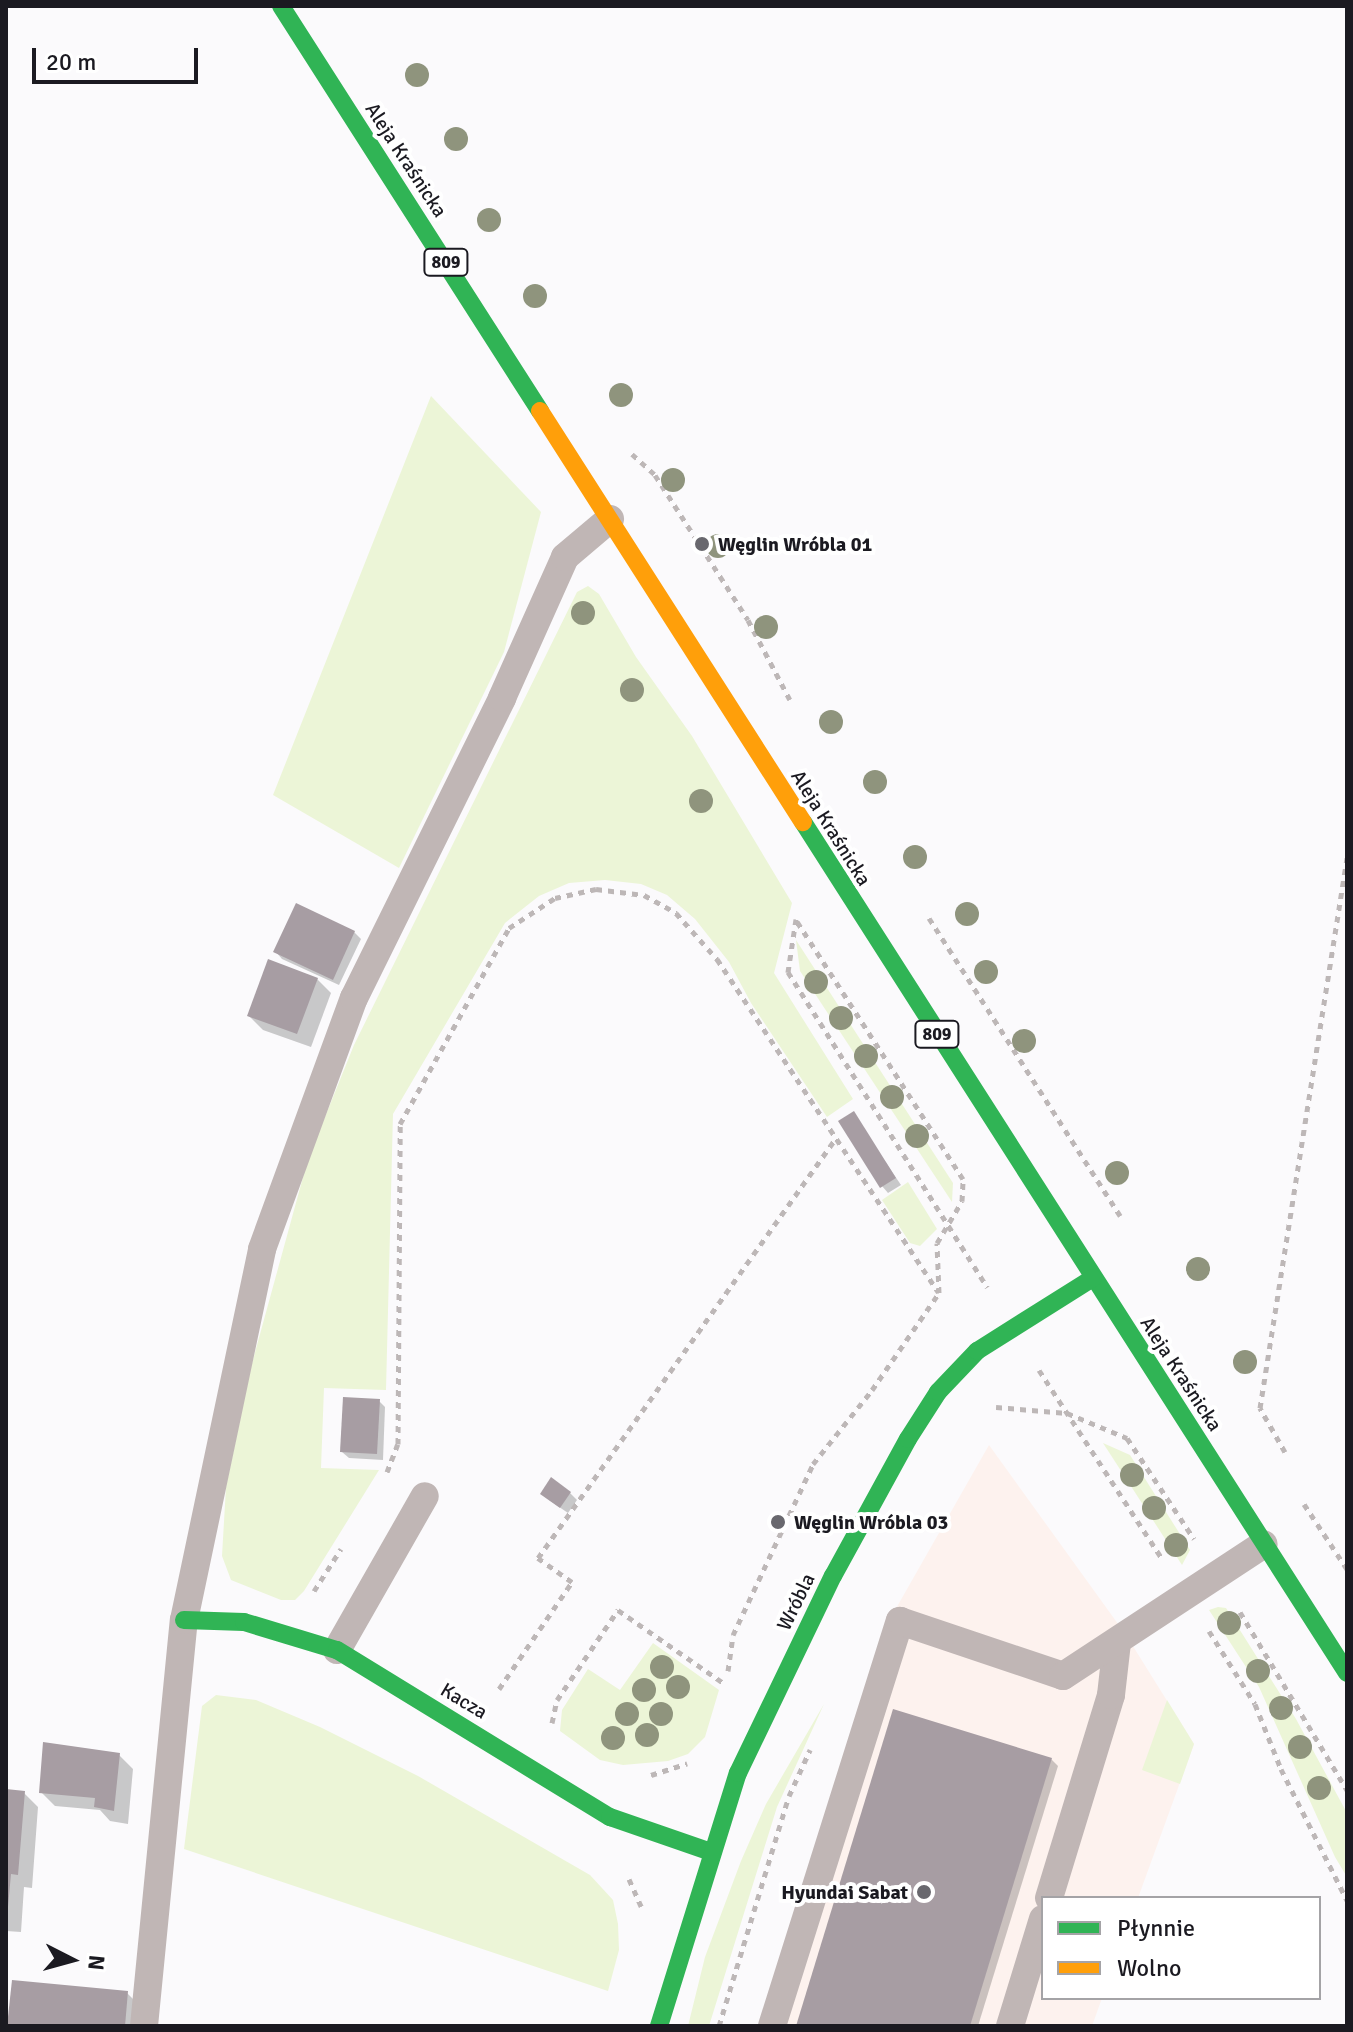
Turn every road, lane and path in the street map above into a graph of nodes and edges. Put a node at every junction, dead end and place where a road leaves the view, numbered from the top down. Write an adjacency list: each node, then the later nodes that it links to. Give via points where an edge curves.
1 (281, 6): 3 (main road, Aleja Kraśnicka / 809)
2 (627, 450): 4 (path, via 655,475 748,620)
3 (610, 519): 5 (main road, Aleja Kraśnicka / 809); 23 (lane, via 565,557 502,698 354,998 262,1249)
4 (793, 705)
5 (820, 852): 8 (path); 12 (main road, Aleja Kraśnicka / 809)
6 (1347, 858): 15 (path, via 1260,1408)
7 (928, 916): 10 (path)
8 (796, 920): 11 (path, via 788,972); 11 (path, via 963,1179 962,1201)
9 (836, 1138): 13 (path); 16 (path, via 717,959 676,913 644,895 596,889 555,898 509,928 400,1124 398,1444); 29 (path, via 538,1558 572,1582)
10 (1125, 1224)
11 (949, 1225): 13 (path, via 937,1243); 14 (path)
12 (1093, 1278): 14 (main road, Wróbla); 20 (main road, Aleja Kraśnicka / 809)
13 (939, 1293): 27 (path, via 813,1464 733,1635)
14 (1012, 1328): 33 (main road, Wróbla, via 977,1351 938,1392 908,1439 833,1576 738,1773)
15 (1285, 1452)
16 (383, 1481)
17 (1299, 1495): 21 (path)
18 (425, 1496): 25 (lane)
19 (344, 1544): 22 (path)
20 (1264, 1544): 24 (lane); 26 (main road, Aleja Kraśnicka / 809)
21 (1347, 1569)
22 (313, 1594)
23 (184, 1620): 25 (main road, Kacza, via 244,1622); 36 (lane)
24 (1117, 1642): 34 (lane, via 1111,1695); 38 (lane, via 1063,1676 900,1621)
25 (337, 1650): 33 (main road, Kacza, via 610,1817)
26 (1347, 1673)
27 (726, 1684): 28 (path); 30 (path, via 618,1610 557,1700)
28 (724, 1695)
29 (494, 1696)
30 (553, 1732)
31 (696, 1759): 32 (path)
32 (648, 1776)
33 (711, 1852): 37 (main road, Wróbla)
34 (1050, 1896)
35 (1041, 1925): 39 (lane)
36 (144, 2026)
37 (659, 2026)
38 (772, 2026)
39 (1010, 2026)

